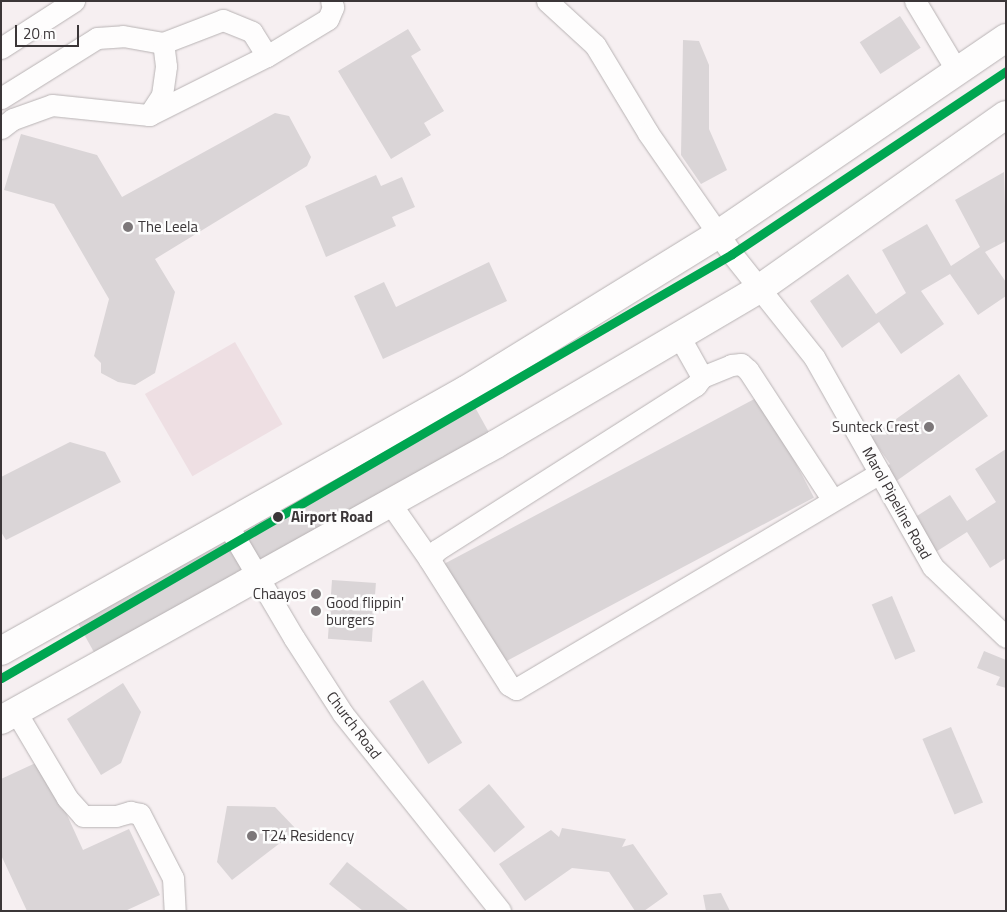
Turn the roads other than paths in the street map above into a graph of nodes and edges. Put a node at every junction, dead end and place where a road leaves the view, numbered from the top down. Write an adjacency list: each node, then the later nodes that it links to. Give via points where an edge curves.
1 (74, 1): 5 (street)
2 (331, 1): 9 (street, via 333,7 328,19)
3 (547, 1): 15 (street, Marol Pipeline Road, via 594,45 648,133)
4 (915, 1): 10 (street)
5 (44, 10): 8 (street)
6 (1006, 38): 10 (main road)
7 (163, 43): 9 (street, via 223,20 252,32); 11 (street, via 123,36 97,38); 12 (street, via 166,66 162,95)
8 (1, 48)
9 (267, 56): 12 (street)
10 (957, 71): 15 (main road)
11 (1, 98)
12 (149, 115): 14 (street, via 52,105 13,119)
13 (1006, 115): 16 (main road)
14 (1, 128)
15 (720, 233): 16 (street, Marol Pipeline Road); 22 (main road, via 466,390)
16 (759, 289): 17 (main road); 19 (street, Marol Pipeline Road, via 814,357)
17 (679, 336): 18 (street); 21 (main road)
18 (702, 377): 20 (street, via 731,365 741,364 748,370); 23 (street, via 686,393 437,550)
19 (880, 473): 20 (street); 25 (street, Marol Pipeline Road, via 933,567)
20 (832, 499): 23 (street, via 516,689 509,685)
21 (390, 503): 23 (street); 24 (main road)
22 (228, 526): 24 (street, Church Road); 26 (main road)
23 (429, 559)
24 (258, 577): 27 (main road); 29 (street, Church Road, via 343,714)
25 (1006, 637)
26 (1, 651)
27 (8, 716): 28 (street, via 83,816 140,814 173,878)
28 (175, 911)
29 (500, 911)

